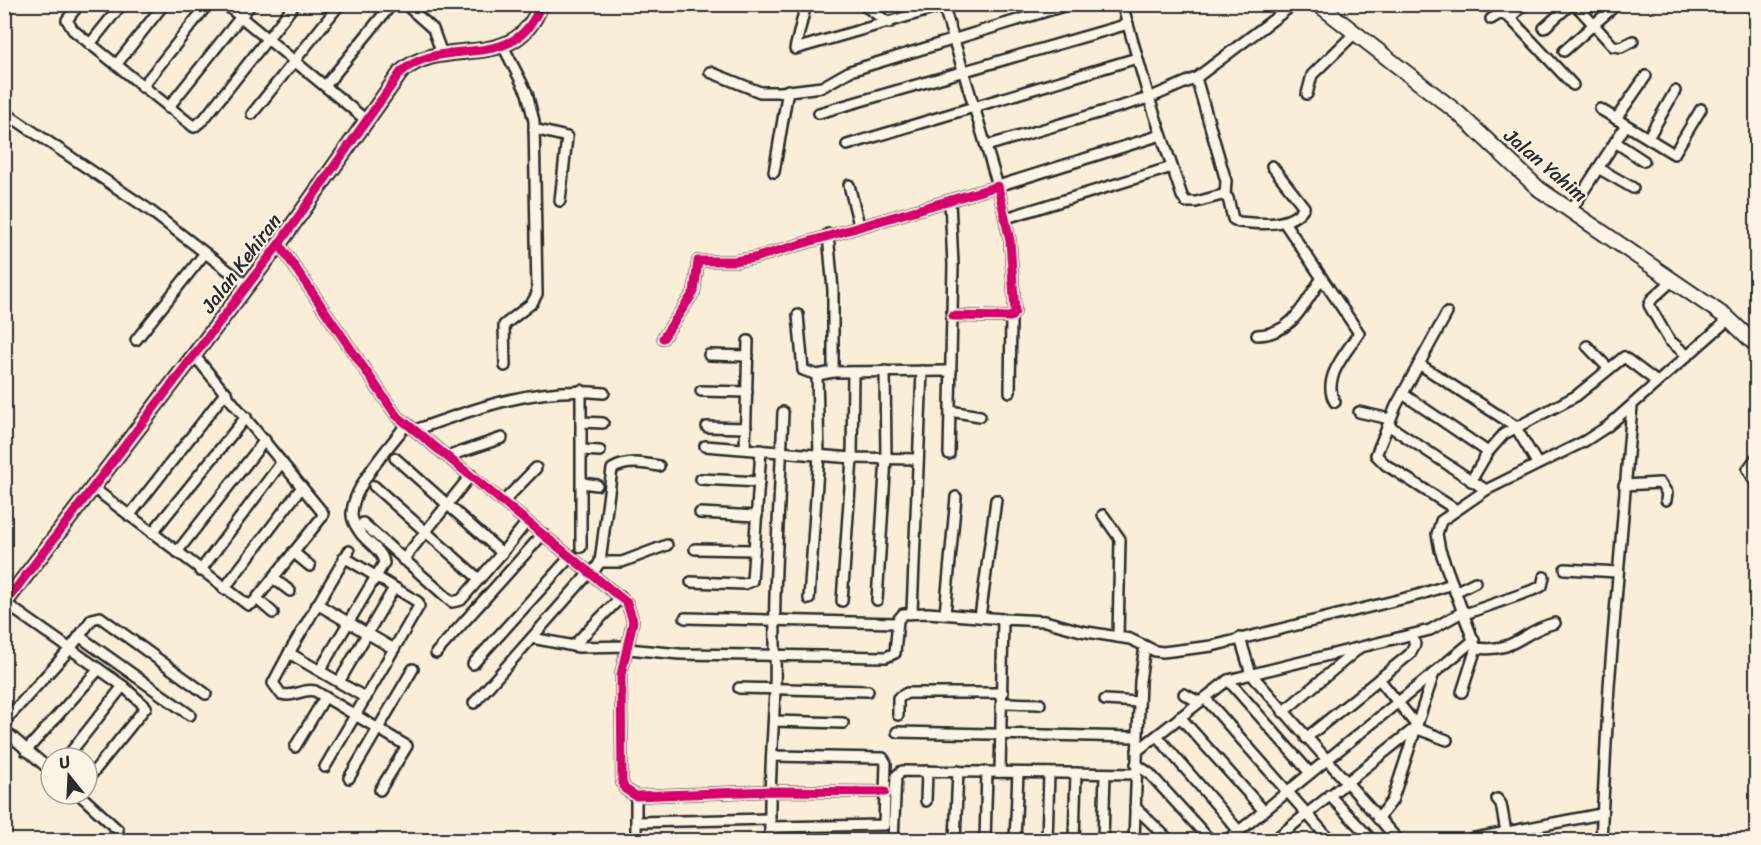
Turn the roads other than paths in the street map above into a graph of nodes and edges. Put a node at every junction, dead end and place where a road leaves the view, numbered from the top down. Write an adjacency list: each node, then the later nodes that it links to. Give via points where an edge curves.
1 (79, 4): 33 (street, via 67,20 68,26)
2 (122, 4): 33 (street)
3 (164, 4): 39 (street)
4 (208, 4): 45 (street)
5 (225, 4): 22 (street)
6 (251, 4): 22 (street)
7 (295, 4): 30 (street)
8 (340, 4): 38 (street)
9 (392, 4): 46 (street)
10 (405, 4): 36 (street, via 433,29)
11 (541, 4): 34 (street, Jalan Kehiran, via 532,25)
12 (806, 4): 25 (street, via 795,49)
13 (862, 4): 25 (street)
14 (1070, 4): 31 (street)
15 (1122, 4): 26 (street)
16 (1294, 4): 43 (street)
17 (1318, 4): 29 (street, Jalan Yahim)
18 (1524, 4): 23 (street)
19 (1573, 4): 27 (street); 28 (street)
20 (1617, 4): 27 (street)
21 (945, 5): 25 (street); 31 (street)
22 (241, 18): 30 (street); 52 (street)
23 (1510, 18): 24 (street, via 1501,13); 44 (street)
24 (1491, 19)
25 (889, 23)
26 (1128, 24): 37 (street); 41 (street)
27 (1594, 25): 32 (street, via 1616,47); 35 (street)
28 (1544, 28)
29 (1354, 34): 49 (street, via 1312,75); 78 (street, Jalan Yahim, via 1458,113 1522,174)
30 (267, 39): 38 (street); 52 (street, via 198,126 191,127)
31 (954, 40): 41 (street); 47 (street, via 850,71 822,87)
32 (1633, 41)
33 (90, 44): 39 (street)
34 (503, 46): 36 (street, Jalan Kehiran); 61 (street, via 526,93)
35 (1564, 51)
36 (442, 54): 59 (street, Jalan Kehiran, via 412,62)
37 (1137, 58): 50 (street); 51 (street)
38 (294, 61): 46 (street); 57 (street)
39 (116, 65): 45 (street)
40 (710, 72): 47 (street, via 760,92)
41 (964, 72): 51 (street); 56 (street)
42 (1646, 76): 58 (street)
43 (1196, 78): 50 (street); 75 (street, via 1226,180)
44 (1573, 85)
45 (142, 87): 52 (street)
46 (325, 87): 59 (street)
47 (788, 90): 71 (street)
48 (1675, 91): 63 (street)
49 (1307, 94)
50 (1149, 98): 62 (street); 66 (street)
51 (974, 106): 65 (street); 66 (street)
52 (168, 108)
53 (1701, 109): 63 (street, via 1674,154)
54 (1600, 110): 58 (street)
55 (4, 112): 84 (street, via 129,195)
56 (819, 113)
57 (252, 114)
58 (1616, 119): 60 (street)
59 (366, 120): 83 (street, Jalan Kehiran)
60 (1626, 125): 63 (street); 64 (street)
61 (534, 129): 76 (street, via 567,137); 104 (street, via 537,294 532,303 504,325)
62 (1161, 135): 69 (street); 73 (street)
63 (1647, 138)
64 (1615, 142): 67 (street); 70 (street)
65 (847, 145)
66 (986, 146): 73 (street)
67 (1644, 161)
68 (1272, 166): 80 (street, via 1304,207)
69 (1172, 167): 75 (street, via 1186,202); 79 (street)
70 (1598, 168): 74 (street); 78 (street)
71 (774, 172)
72 (849, 185): 81 (street)
73 (998, 186): 77 (street); 79 (street)
74 (1633, 188)
75 (1225, 196): 80 (street, via 1233,219 1239,222)
76 (561, 201)
77 (950, 201): 81 (street); 90 (street)
78 (1570, 212): 86 (street, Jalan Yahim)
79 (1006, 218): 91 (street, via 1015,312)
80 (1284, 222): 85 (street)
81 (859, 225): 82 (street)
82 (828, 234): 94 (street, via 746,260 698,261 694,292); 109 (street, via 833,297)
83 (279, 244): 87 (street, Jalan Kehiran); 130 (street, via 388,405)
84 (205, 253): 87 (street); 95 (street)
85 (1322, 278): 93 (street, via 1284,329); 120 (street, via 1359,333 1332,378 1330,394)
86 (1673, 280): 92 (street, Jalan Yahim); 101 (street, via 1649,305 1669,340)
87 (247, 285): 99 (street, Jalan Kehiran)
88 (1447, 313): 103 (street)
89 (798, 315): 111 (street, via 802,366 806,373)
90 (952, 316): 91 (street); 108 (street)
91 (1011, 316): 117 (street)
92 (1729, 319): 97 (street, Jalan Yahim); 101 (street)
93 (1257, 335)
94 (663, 338)
95 (136, 340)
96 (748, 341): 102 (street)
97 (1756, 345)
98 (1587, 346): 105 (street)
99 (194, 355): 115 (street); 165 (street, Jalan Kehiran)
100 (709, 355): 102 (street)
101 (1687, 355): 112 (street)
102 (748, 356): 116 (street)
103 (1419, 364): 119 (street); 131 (street)
104 (505, 366)
105 (1609, 369): 112 (street, via 1622,358 1628,358); 131 (street, via 1576,396)
106 (885, 371): 107 (street); 110 (street); 150 (street)
107 (922, 371): 108 (street); 151 (street)
108 (951, 371): 122 (street)
109 (832, 372): 110 (street); 111 (street)
110 (853, 372): 148 (street)
111 (817, 375): 145 (street)
112 (1656, 381): 121 (street)
113 (581, 390): 118 (street); 127 (street); 134 (street, via 504,401)
114 (701, 391): 116 (street)
115 (226, 392): 126 (street); 176 (street)
116 (747, 392): 133 (street)
117 (1010, 392)
118 (604, 393)
119 (1403, 394): 128 (street); 143 (street)
120 (1335, 402)
121 (1632, 406): 153 (street, via 1585,441); 163 (street)
122 (950, 411): 125 (street); 144 (street)
123 (783, 412): 142 (street)
124 (1359, 412): 128 (street)
125 (980, 416)
126 (246, 417): 136 (street); 181 (street)
127 (581, 422): 129 (street); 139 (street)
128 (1389, 422): 158 (street); 173 (street, via 1377,457)
129 (603, 423)
130 (406, 425): 134 (street); 198 (street, via 361,489 351,512 361,533 383,557 384,563)
131 (1515, 426): 143 (street); 153 (street)
132 (707, 427): 133 (street)
133 (746, 428): 138 (street)
134 (415, 430): 146 (street)
135 (502, 438): 146 (street)
136 (265, 440): 152 (street); 187 (street)
137 (705, 446): 138 (street)
138 (745, 448): 140 (street)
139 (582, 450): 141 (street); 160 (street)
140 (761, 450): 142 (street); 159 (street)
141 (600, 451)
142 (782, 451): 145 (street); 222 (street)
143 (1488, 452): 158 (street)
144 (949, 454)
145 (819, 455): 148 (street); 210 (street)
146 (449, 456): 156 (street)
147 (395, 458): 172 (street)
148 (852, 458): 150 (street); 212 (street)
149 (1756, 458): 161 (street, via 1748,469)
150 (886, 459): 151 (street); 211 (street)
151 (918, 459): 215 (street)
152 (282, 462): 166 (street); 195 (street)
153 (1537, 463): 167 (street)
154 (659, 466): 192 (street, via 639,462 612,469)
155 (536, 468): 171 (street)
156 (471, 475): 171 (street); 172 (street)
157 (701, 479): 159 (street)
158 (1471, 481): 167 (street)
159 (759, 482): 177 (street)
160 (582, 483): 162 (street); 184 (street)
161 (1756, 483)
162 (597, 485)
163 (1624, 485): 170 (street, via 1660,483 1667,493); 196 (street)
164 (375, 486): 180 (street)
165 (92, 487): 176 (street); 213 (street, Jalan Kehiran)
166 (302, 487): 188 (street, via 323,513); 206 (street)
167 (1486, 490): 173 (street)
168 (956, 497): 218 (street)
169 (996, 500): 219 (street)
170 (1666, 500)
171 (503, 501): 182 (street)
172 (448, 504): 180 (street); 189 (street)
173 (1455, 509): 205 (street, via 1437,528 1440,550)
174 (700, 513): 177 (street)
175 (1103, 515): 229 (street, via 1120,539)
176 (129, 516): 181 (street)
177 (757, 516): 186 (street)
178 (363, 523): 191 (street)
179 (522, 528): 189 (street)
180 (426, 531): 191 (street); 201 (street)
181 (152, 533): 187 (street)
182 (543, 534): 190 (street); 240 (street)
183 (667, 545): 192 (street, via 622,562)
184 (580, 547)
185 (695, 549): 186 (street)
186 (754, 550): 202 (street, via 752,580 747,583)
187 (177, 552): 195 (street)
188 (293, 552): 193 (street); 200 (street)
189 (502, 553): 201 (street)
190 (572, 556): 197 (street); 242 (street)
191 (403, 560): 201 (street, via 452,602 461,600)
192 (600, 562): 197 (street)
193 (310, 566)
194 (1565, 569): 196 (street)
195 (200, 571): 206 (street)
196 (1618, 572): 318 (street)
197 (591, 573): 208 (street); 230 (street)
198 (375, 577): 204 (street); 214 (street, via 346,554); 223 (street)
199 (1544, 577): 217 (street, via 1542,586 1536,589)
200 (273, 578): 207 (street); 209 (street)
201 (480, 579)
202 (691, 582)
203 (1476, 582): 205 (street)
204 (394, 588): 226 (street); 237 (street, via 419,606)
205 (1454, 588): 217 (street); 231 (street)
206 (224, 589): 209 (street, via 248,605)
207 (290, 591)
208 (621, 597): 233 (street); 235 (street, via 632,610)
209 (256, 599): 216 (street)
210 (809, 599)
211 (877, 600)
212 (842, 601)
213 (5, 604): 236 (street)
214 (317, 604): 223 (street); 239 (street)
215 (912, 612): 218 (street); 225 (street, via 899,616)
216 (273, 613)
217 (1465, 613): 227 (street, via 1444,625); 232 (street)
218 (945, 614): 219 (street)
219 (980, 617): 221 (street)
220 (685, 618): 222 (street)
221 (1003, 619): 229 (street, via 1045,621); 256 (street)
222 (775, 620): 225 (street); 241 (street)
223 (348, 622): 226 (street); 245 (street)
224 (1555, 622): 232 (street, via 1534,629 1509,647 1492,650)
225 (897, 623): 241 (street, via 896,649 891,656)
226 (368, 633): 237 (street); 250 (street)
227 (1412, 635): 238 (street); 248 (street, via 1413,651)
228 (79, 636): 236 (street); 257 (street, via 92,619 100,616); 269 (street)
229 (1118, 637): 234 (street)
230 (532, 638): 233 (street); 265 (street)
231 (1240, 638): 234 (street, via 1172,652); 247 (street)
232 (1475, 644): 246 (street); 255 (street)
233 (573, 646): 235 (street)
234 (1145, 646): 263 (street)
235 (628, 648): 241 (street, via 680,654); 311 (street, via 621,675 622,782)
236 (70, 649): 243 (street); 274 (street)
237 (394, 649): 260 (street)
238 (1358, 649): 247 (street); 268 (street)
239 (289, 653): 245 (street); 259 (street, via 274,677 276,690 285,696 308,689)
240 (436, 653)
241 (776, 654): 253 (street)
242 (473, 664)
243 (99, 669): 251 (street); 287 (street)
244 (413, 669): 277 (street)
245 (320, 670): 250 (street)
246 (1434, 673): 264 (street); 276 (street)
247 (1251, 674): 249 (street); 268 (street)
248 (1379, 679): 264 (street); 283 (street)
249 (1228, 680): 262 (street); 302 (street)
250 (339, 682): 260 (street)
251 (123, 686): 285 (street); 292 (street, via 146,707)
252 (739, 688): 253 (street)
253 (775, 690): 254 (street); 273 (street)
254 (868, 691)
255 (1462, 692)
256 (1003, 693): 266 (street); 271 (street, via 907,693 898,698)
257 (206, 694)
258 (1184, 694): 262 (street)
259 (325, 697): 270 (street); 286 (street)
260 (366, 698): 270 (street)
261 (1105, 700): 263 (street)
262 (1202, 700): 272 (street); 309 (street)
263 (1138, 702): 282 (street)
264 (1398, 702): 276 (street); 291 (street)
265 (474, 703)
266 (1002, 703): 267 (street); 280 (street)
267 (1040, 704)
268 (1283, 712): 283 (street)
269 (190, 715)
270 (356, 715): 277 (street); 293 (street)
271 (897, 715)
272 (1180, 717): 281 (street); 316 (street)
273 (774, 721): 275 (street); 289 (street)
274 (4, 722)
275 (843, 723)
276 (1416, 727): 284 (street); 305 (street); 319 (street, via 1391,804)
277 (379, 728): 304 (street); 306 (street, via 407,746)
278 (4, 729): 287 (street)
279 (897, 732): 280 (street)
280 (1002, 734): 282 (street); 298 (street)
281 (1157, 736): 288 (street); 323 (street)
282 (1137, 737): 288 (street)
283 (1306, 738): 291 (street)
284 (1447, 740)
285 (76, 746)
286 (295, 747)
287 (26, 751): 290 (street)
288 (1137, 751): 294 (street)
289 (772, 756): 307 (street); 308 (street, via 883,758)
290 (39, 761)
291 (1326, 761): 302 (street); 305 (street)
292 (99, 765)
293 (325, 766)
294 (1136, 769): 303 (street); 315 (street); 336 (street, via 1150,774)
295 (927, 771): 296 (street); 313 (street); 327 (street, via 902,771 896,776)
296 (957, 771): 297 (street); 328 (street)
297 (987, 772): 298 (street); 329 (street)
298 (1000, 772): 299 (street)
299 (1018, 773): 300 (street); 330 (street)
300 (1049, 773): 301 (street); 331 (street)
301 (1076, 773): 303 (street); 332 (street)
302 (1310, 773): 309 (street)
303 (1105, 774): 333 (street)
304 (349, 778)
305 (1345, 783): 310 (street); 319 (street)
306 (380, 790)
307 (771, 791): 308 (street); 311 (street); 321 (street)
308 (885, 792): 321 (street, via 885,821 880,826)
309 (1286, 792): 316 (street); 317 (street)
310 (1329, 795): 317 (street); 340 (street)
311 (636, 796): 320 (street)
312 (1497, 799): 324 (street)
313 (926, 801)
314 (92, 806): 322 (street)
315 (1135, 807): 334 (street); 335 (street)
316 (1264, 811): 323 (street)
317 (1306, 814): 338 (street); 339 (street)
318 (1601, 814): 324 (street); 343 (street)
319 (1378, 819): 341 (street)
320 (638, 822): 321 (street); 325 (street)
321 (770, 823): 326 (street)
322 (118, 830)
323 (1239, 831): 337 (street)
324 (1506, 832): 342 (street)
325 (636, 840)
326 (770, 840)
327 (893, 840)
328 (955, 840)
329 (985, 840)
330 (1015, 840)
331 (1047, 840)
332 (1074, 840)
333 (1103, 840)
334 (1134, 840)
335 (1169, 840)
336 (1210, 840)
337 (1228, 840)
338 (1274, 840)
339 (1330, 840)
340 (1372, 840)
341 (1398, 840)
342 (1466, 840)
343 (1601, 840)

